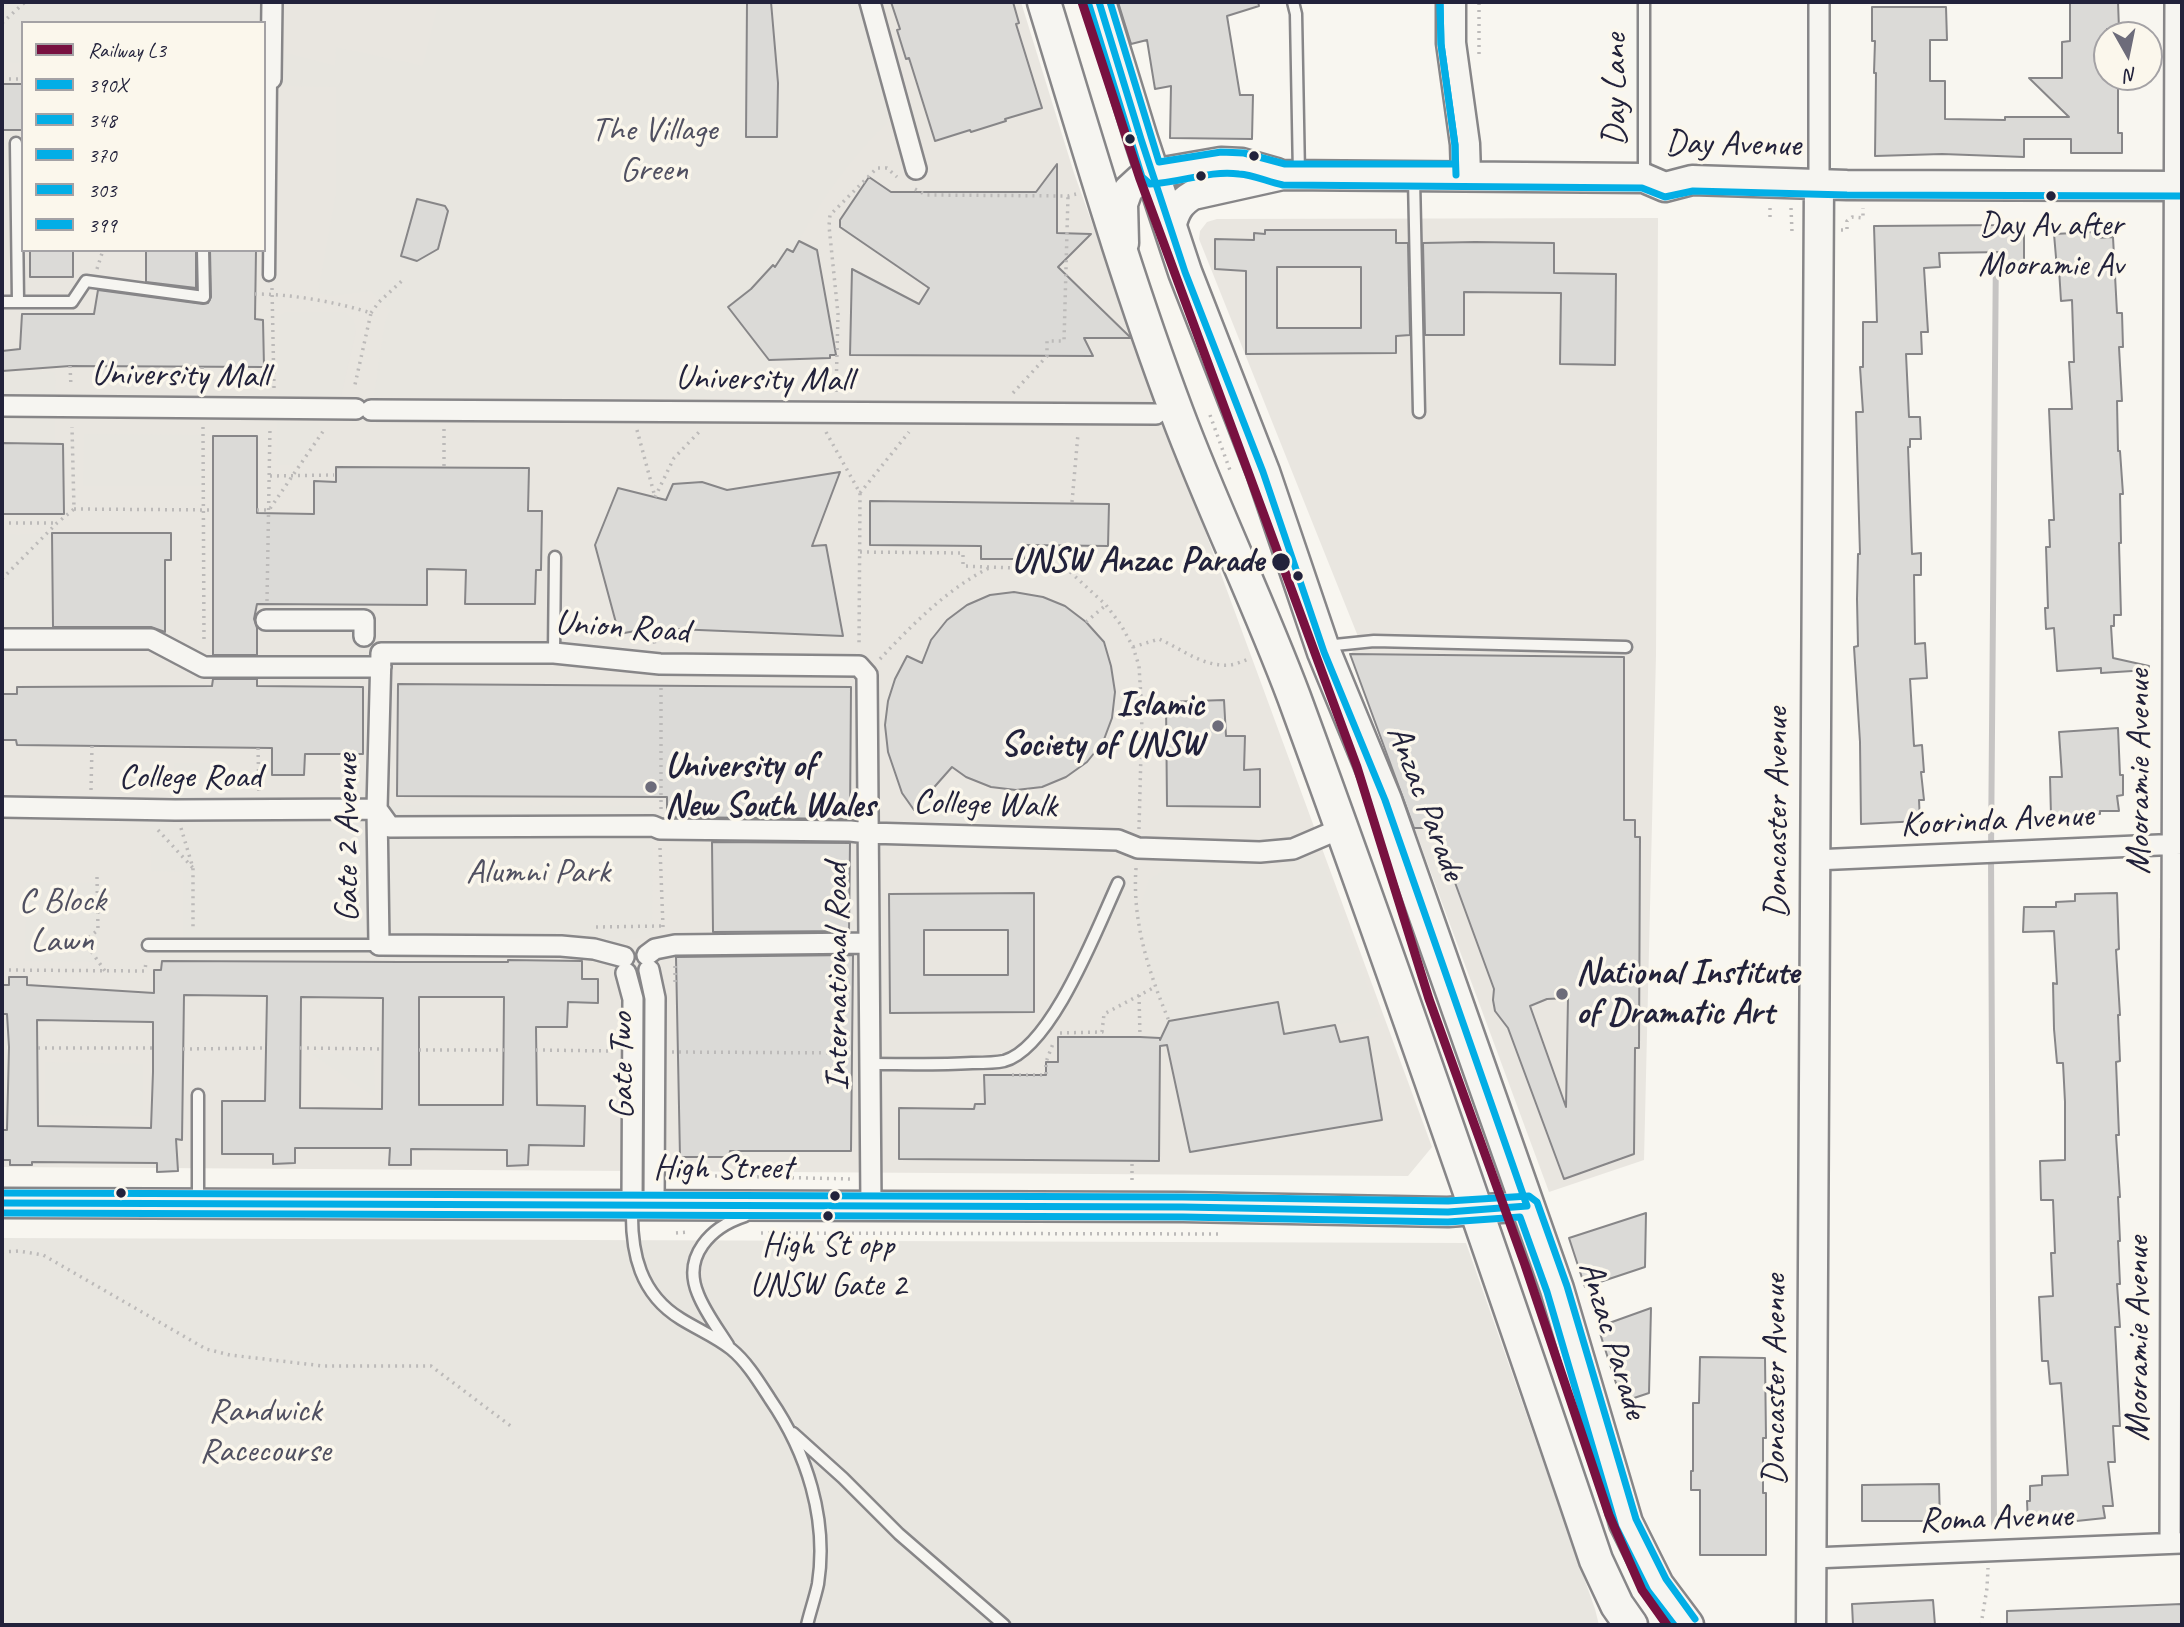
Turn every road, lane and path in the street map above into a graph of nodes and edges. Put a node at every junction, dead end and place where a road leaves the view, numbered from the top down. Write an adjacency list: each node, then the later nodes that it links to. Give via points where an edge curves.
1 (25, 2): 11 (path)
2 (272, 2): 14 (street)
3 (870, 2): 21 (street)
4 (1044, 2): 32 (main road)
5 (1099, 2): 16 (main road, Anzac Parade)
6 (1293, 2): 17 (lane)
7 (1451, 2): 19 (street)
8 (1644, 2): 20 (lane, Day Lane)
9 (1819, 2): 22 (street, Doncaster Avenue)
10 (2175, 2): 23 (street, Mooramie Avenue)
11 (2, 23)
12 (2, 79): 13 (path)
13 (21, 79)
14 (271, 79): 33 (lane)
15 (16, 143): 38 (lane)
16 (1152, 174): 17 (street, Day Avenue, via 1221,162); 29 (main road, Anzac Parade); 32 (street, Day Avenue, via 1128,190 1123,204)
17 (1291, 175): 18 (street, Day Avenue); 29 (street, Day Avenue, via 1193,195 1175,212)
18 (1414, 175): 19 (street, Day Avenue); 50 (lane)
19 (1465, 175): 20 (street, Day Avenue)
20 (1644, 178): 22 (street, Day Avenue, via 1665,187 1692,180)
21 (909, 179): 25 (path, via 926,195); 49 (path, via 877,167 830,215 838,314)
22 (1819, 184): 23 (street, Day Avenue); 103 (street, Doncaster Avenue)
23 (2178, 186): 101 (street, Mooramie Avenue)
24 (1076, 194): 25 (path)
25 (1068, 196): 52 (path, via 1064,341 1047,341 1047,356 1007,399)
26 (1770, 202): 27 (path)
27 (1770, 218)
28 (1863, 218): 30 (path, via 1852,217 1847,230)
29 (1171, 227): 82 (main road, Anzac Parade)
30 (1841, 230)
31 (203, 252): 38 (lane, via 204,297 86,281 72,302)
32 (1126, 267): 85 (main road, via 1179,418)
33 (269, 275): 36 (path)
34 (405, 278): 39 (path)
35 (255, 294): 36 (path)
36 (273, 294): 39 (path); 44 (path)
37 (2, 302): 38 (lane)
38 (18, 302)
39 (371, 313): 46 (path, via 353,395)
40 (2, 406): 41 (street, University Mall)
41 (71, 406): 42 (street, University Mall); 64 (path)
42 (203, 409): 44 (street, University Mall); 65 (path)
43 (445, 409): 46 (street, University Mall); 47 (street, University Mall); 57 (path)
44 (272, 410): 45 (street, University Mall); 60 (path)
45 (335, 410): 46 (street, University Mall); 61 (path)
46 (364, 410)
47 (633, 411): 48 (street, University Mall); 48 (path, via 655,497 674,458)
48 (722, 411): 49 (street, University Mall)
49 (835, 412): 51 (street, University Mall)
50 (1419, 412)
51 (919, 413): 52 (street, University Mall); 62 (path)
52 (986, 413): 53 (street, University Mall)
53 (1156, 414)
54 (1210, 415): 58 (path)
55 (827, 433): 62 (path)
56 (1078, 434): 63 (path)
57 (444, 467)
58 (1231, 473)
59 (334, 475): 61 (path)
60 (270, 476): 61 (path); 68 (path)
61 (293, 476): 68 (path)
62 (860, 493): 71 (path)
63 (1072, 502)
64 (74, 509): 65 (path); 70 (path)
65 (204, 510): 66 (path); 89 (path)
66 (213, 510)
67 (257, 510): 68 (path)
68 (269, 510): 78 (path)
69 (2, 523): 70 (path)
70 (57, 523): 76 (path)
71 (860, 552): 74 (path, via 963,553 963,566); 90 (path)
72 (1070, 555): 75 (path)
73 (555, 557): 86 (lane)
74 (991, 567): 75 (path); 90 (path, via 954,590)
75 (1068, 570): 77 (path)
76 (2, 579)
77 (1105, 605): 79 (path); 83 (path)
78 (267, 620): 87 (street, via 364,620)
79 (1086, 622)
80 (651, 628): 88 (path)
81 (2, 639): 89 (street, via 151,639)
82 (1322, 646): 84 (lane, via 1374,641); 145 (main road, Anzac Parade, via 1385,800)
83 (1133, 647): 85 (path, via 1159,639 1202,662 1231,666); 102 (path, via 1142,714)
84 (1626, 647)
85 (1276, 649): 99 (main road)
86 (554, 653): 87 (street, Union Road); 88 (street, Union Road)
87 (371, 654): 89 (street, Union Road); 96 (street, Gate 2 Avenue)
88 (658, 657): 90 (street, Union Road); 93 (path)
89 (204, 667)
90 (863, 671): 100 (street, International Road)
91 (92, 746): 95 (path)
92 (258, 748): 98 (path)
93 (661, 800)
94 (2, 807): 95 (street, College Road)
95 (90, 808): 97 (street, College Road)
96 (377, 809): 98 (street, College Road); 100 (street, College Walk, via 390,827 653,826); 110 (street, Gate 2 Avenue)
97 (175, 810): 98 (street, College Road); 108 (path, via 193,867)
98 (260, 810)
99 (1342, 828): 102 (street, College Walk, via 1293,849); 146 (main road)
100 (868, 833): 102 (street, College Walk, via 1118,840); 107 (street, International Road)
101 (2177, 844): 103 (street, Koorinda Avenue); 155 (street, Mooramie Avenue)
102 (1138, 848): 116 (path, via 1137,916)
103 (1814, 860): 157 (street, Doncaster Avenue)
104 (97, 877): 115 (path, via 98,930 84,941)
105 (1118, 883): 135 (lane, via 1055,1012 1023,1052 1004,1061 980,1063)
106 (661, 926): 111 (path, via 594,928)
107 (869, 943): 112 (street, via 674,945 655,949); 135 (street, International Road)
108 (193, 944): 109 (lane); 110 (lane)
109 (148, 945): 115 (path, via 145,971)
110 (379, 945): 111 (street, Gate 2 Avenue)
111 (594, 948): 113 (street, Gate 2 Avenue)
112 (648, 962): 113 (street, via 635,950); 143 (street, Gate Two, via 655,998)
113 (625, 965): 143 (street, via 633,999)
114 (2, 970): 115 (path)
115 (105, 971)
116 (1155, 986): 117 (path); 118 (path)
117 (1139, 995): 119 (path, via 1104,1014 1101,1032); 120 (path)
118 (1169, 1021)
119 (1057, 1033)
120 (1140, 1037)
121 (2, 1047): 122 (path)
122 (9, 1047)
123 (38, 1048): 124 (path)
124 (153, 1048)
125 (266, 1048): 127 (path)
126 (300, 1048): 128 (path)
127 (183, 1049)
128 (383, 1049)
129 (419, 1050): 130 (path)
130 (504, 1050)
131 (536, 1050): 132 (path)
132 (619, 1051)
133 (671, 1052): 134 (path)
134 (852, 1053)
135 (870, 1064): 140 (street, International Road)
136 (198, 1095): 142 (lane)
137 (1132, 1161): 139 (path)
138 (676, 1175): 140 (path)
139 (1132, 1180)
140 (871, 1193): 144 (street, High Street); 146 (street, High Street, via 1183,1207)
141 (2, 1203): 142 (street, High Street)
142 (198, 1204): 143 (street, High Street)
143 (643, 1205): 144 (street, High Street); 152 (lane, via 631,1233 643,1280 677,1317)
144 (775, 1206): 152 (lane, via 737,1218 712,1233 695,1262 698,1293)
145 (1527, 1206): 146 (street, High Street); 161 (main road, Anzac Parade, via 1557,1289 1626,1523 1657,1585)
146 (1476, 1210): 160 (main road, via 1596,1560)
147 (689, 1232): 148 (path)
148 (676, 1233)
149 (761, 1233): 150 (path)
150 (1222, 1234)
151 (2, 1252): 153 (path, via 43,1255 206,1349 323,1366 431,1366)
152 (731, 1349): 154 (lane)
153 (512, 1427)
154 (790, 1430): 158 (lane, via 808,1473 820,1533 818,1585); 159 (lane)
155 (2176, 1543): 156 (street, Roma Avenue)
156 (1989, 1552): 157 (street, Roma Avenue); 163 (path)
157 (1813, 1559): 162 (street, Doncaster Avenue)
158 (807, 1625)
159 (1004, 1625)
160 (1631, 1625)
161 (1687, 1625)
162 (1811, 1625)
163 (1980, 1625)

